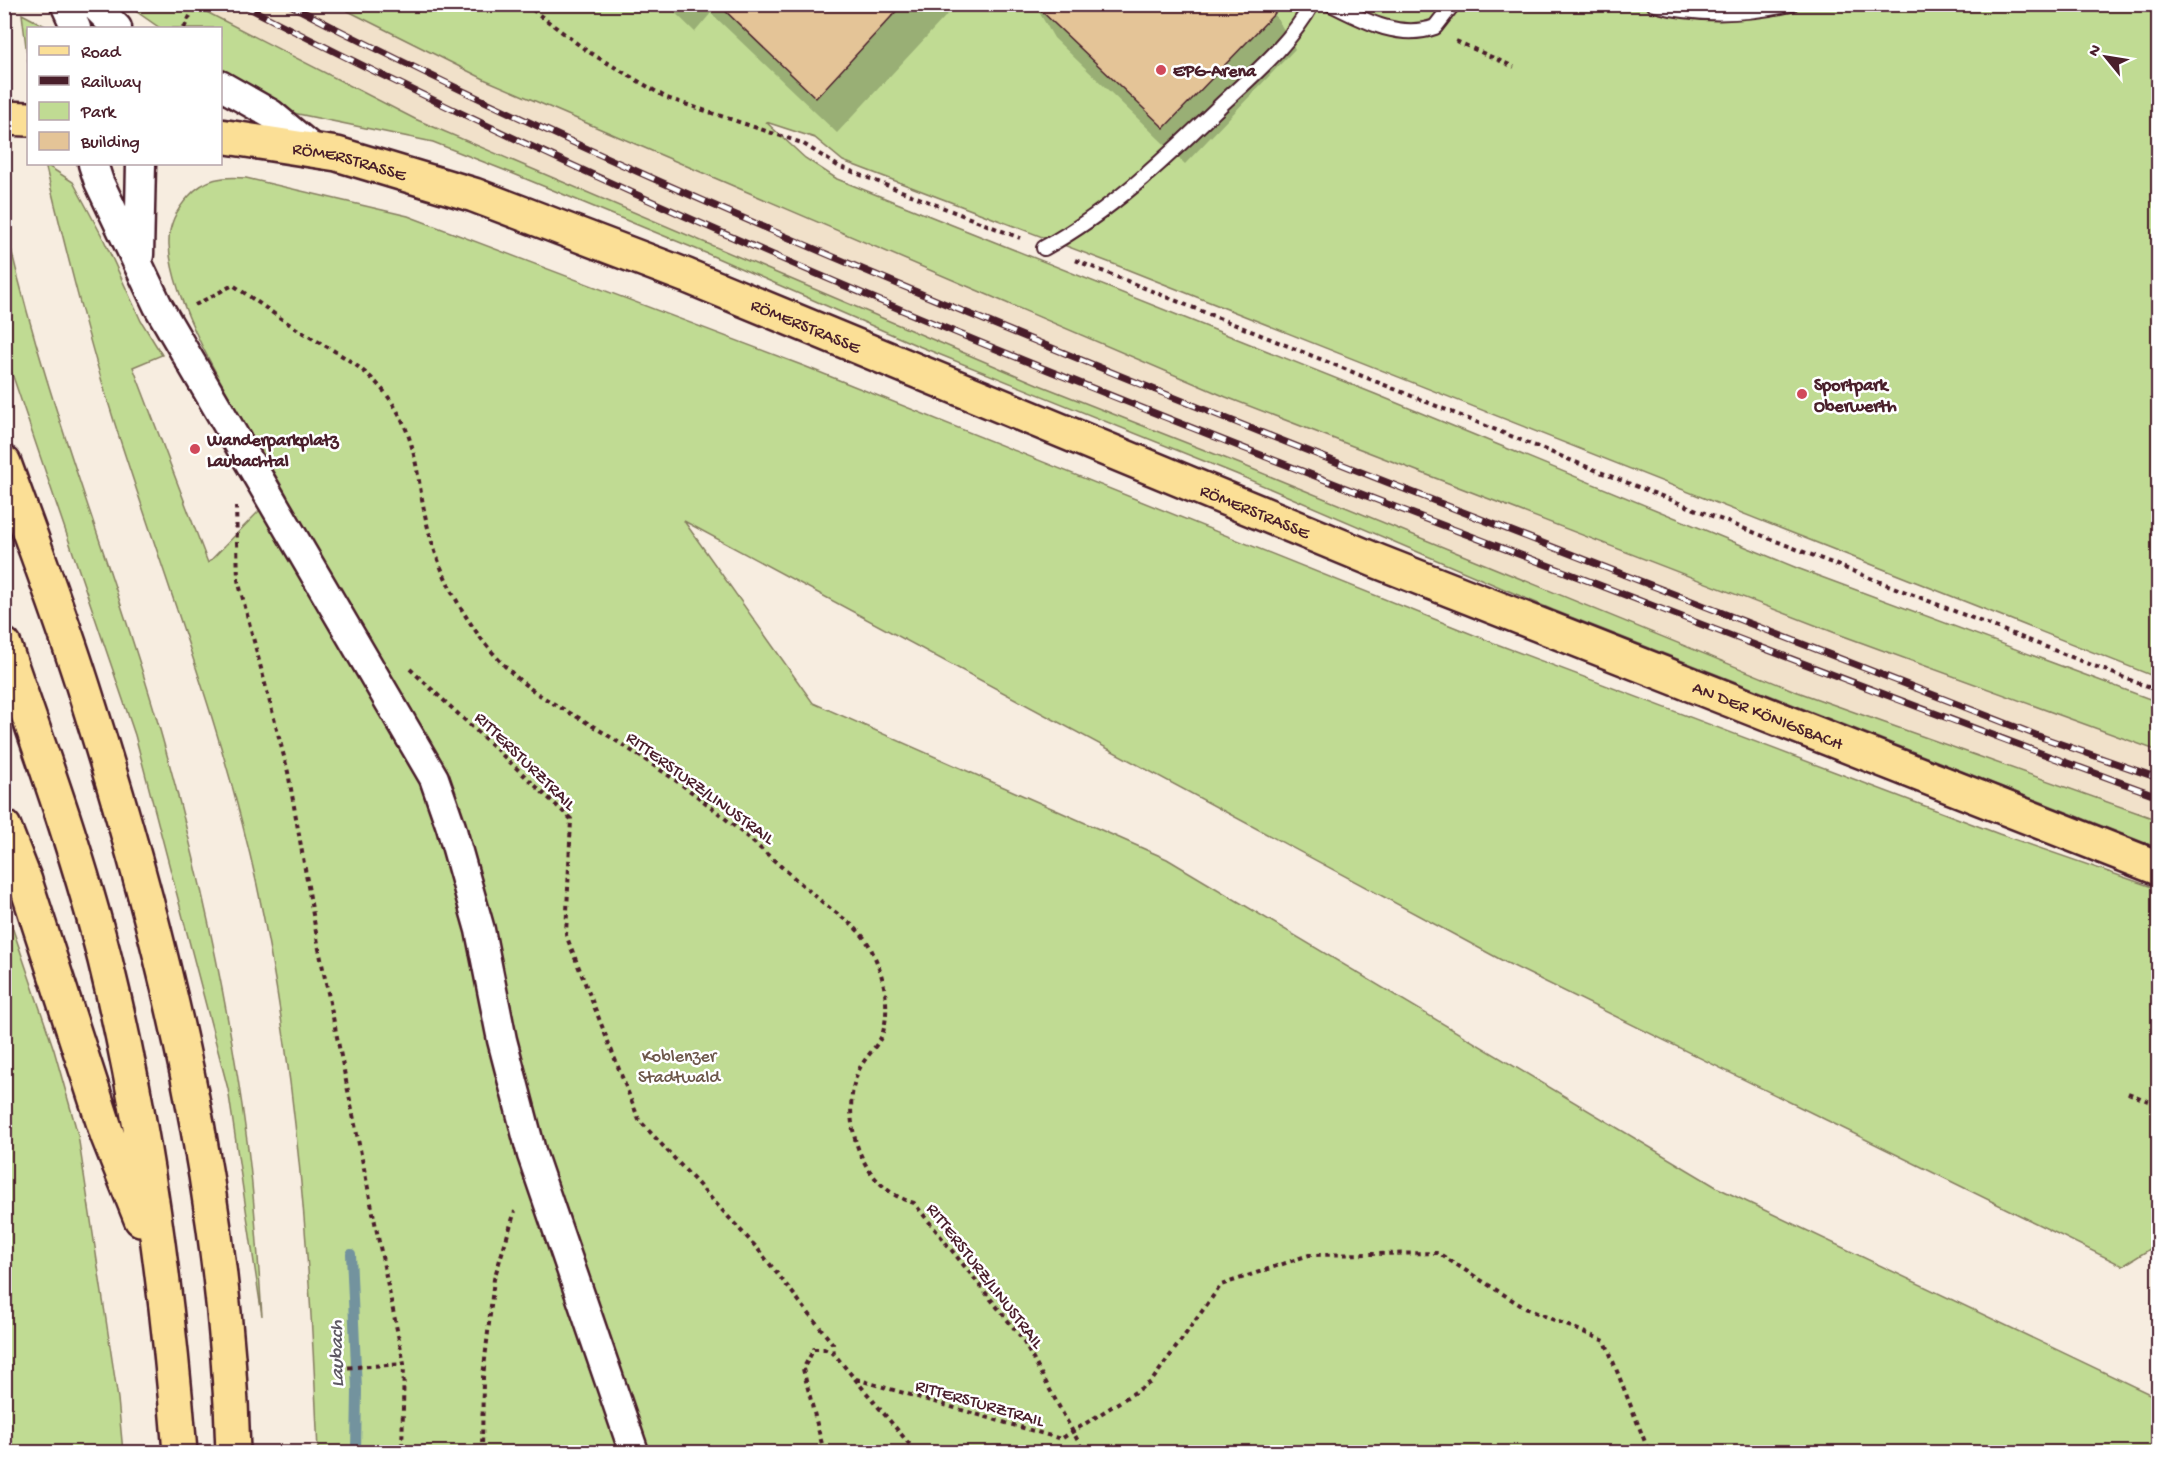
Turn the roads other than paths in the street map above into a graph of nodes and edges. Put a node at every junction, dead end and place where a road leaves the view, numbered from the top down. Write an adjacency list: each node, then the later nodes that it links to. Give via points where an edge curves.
1 (65, 4): 8 (street)
2 (93, 4): 9 (street)
3 (1312, 4): 17 (lane, via 1282,48 1129,190 1079,228)
4 (1331, 4): 5 (lane, via 1369,21 1409,32 1435,27)
5 (1453, 4)
6 (1654, 4): 7 (lane, via 1688,11 1724,12)
7 (1791, 4)
8 (76, 27)
9 (116, 27)
10 (222, 86): 14 (street, via 271,114)
11 (4, 118): 12 (main road)
12 (27, 119)
13 (222, 136): 14 (main road, RÖMERSTRASSE)
14 (313, 149): 20 (main road, RÖMERSTRASSE, via 474,195 687,276)
15 (93, 165): 18 (street)
16 (141, 165): 18 (street)
17 (1044, 248)
18 (139, 263): 27 (street, via 196,384 434,778 480,930 502,1040 532,1155)
19 (4, 463): 26 (main road, via 89,703 135,856 166,978 213,1211 226,1324)
20 (1377, 561): 23 (main road, AN DER KÖNIGSBACH)
21 (4, 645): 24 (main road, via 62,812 105,960 135,1107)
22 (4, 827): 24 (main road, via 107,1134)
23 (2158, 868)
24 (162, 1271): 25 (main road)
25 (180, 1452)
26 (233, 1452)
27 (634, 1452)

